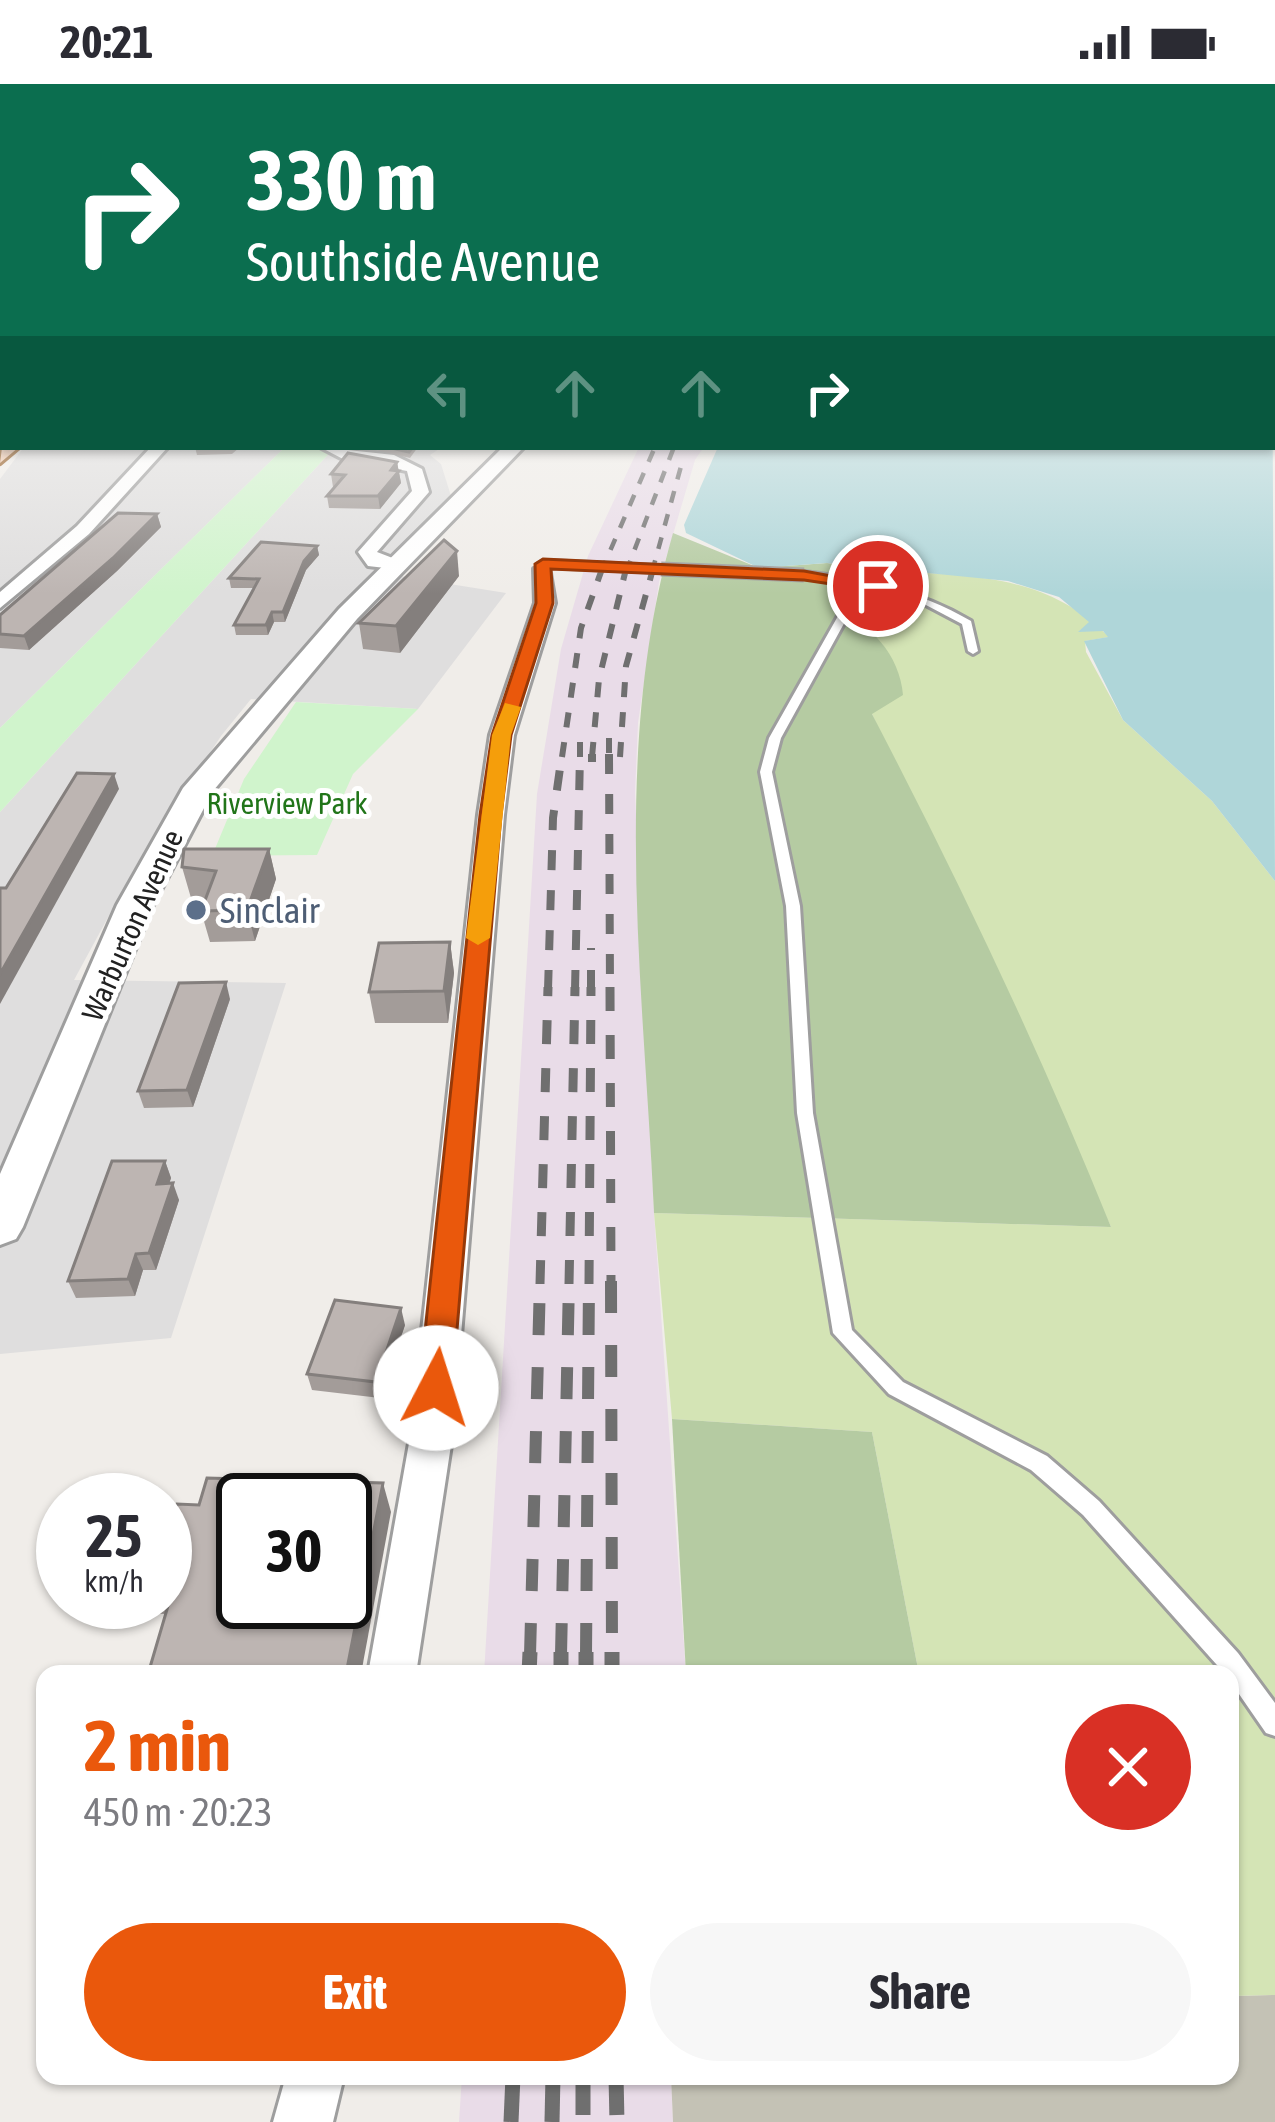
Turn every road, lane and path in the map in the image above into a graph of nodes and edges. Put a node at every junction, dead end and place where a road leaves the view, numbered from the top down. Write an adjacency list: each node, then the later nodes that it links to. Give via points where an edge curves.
1 (154, 450): 7 (street, via 83,530)
2 (332, 450): 4 (street, via 414,470 421,492 367,552)
3 (511, 450): 4 (street, Warburton Avenue)
4 (396, 566): 9 (street, Warburton Avenue, via 234,743 171,834)
5 (551, 567): 6 (lane, bridge, via 804,575); 10 (street, via 502,735 432,1432)
6 (878, 586): 8 (lane, via 967,623); 11 (lane, via 844,616 775,739 766,772 793,906 810,1155 843,1333 896,1388 1023,1454 1090,1508)
7 (0, 602)
8 (973, 651)
9 (0, 1227)
10 (393, 1665)
11 (1233, 1665)
12 (1239, 1674): 13 (lane)
13 (1275, 1724)
14 (312, 2085): 15 (street)
15 (303, 2122)

